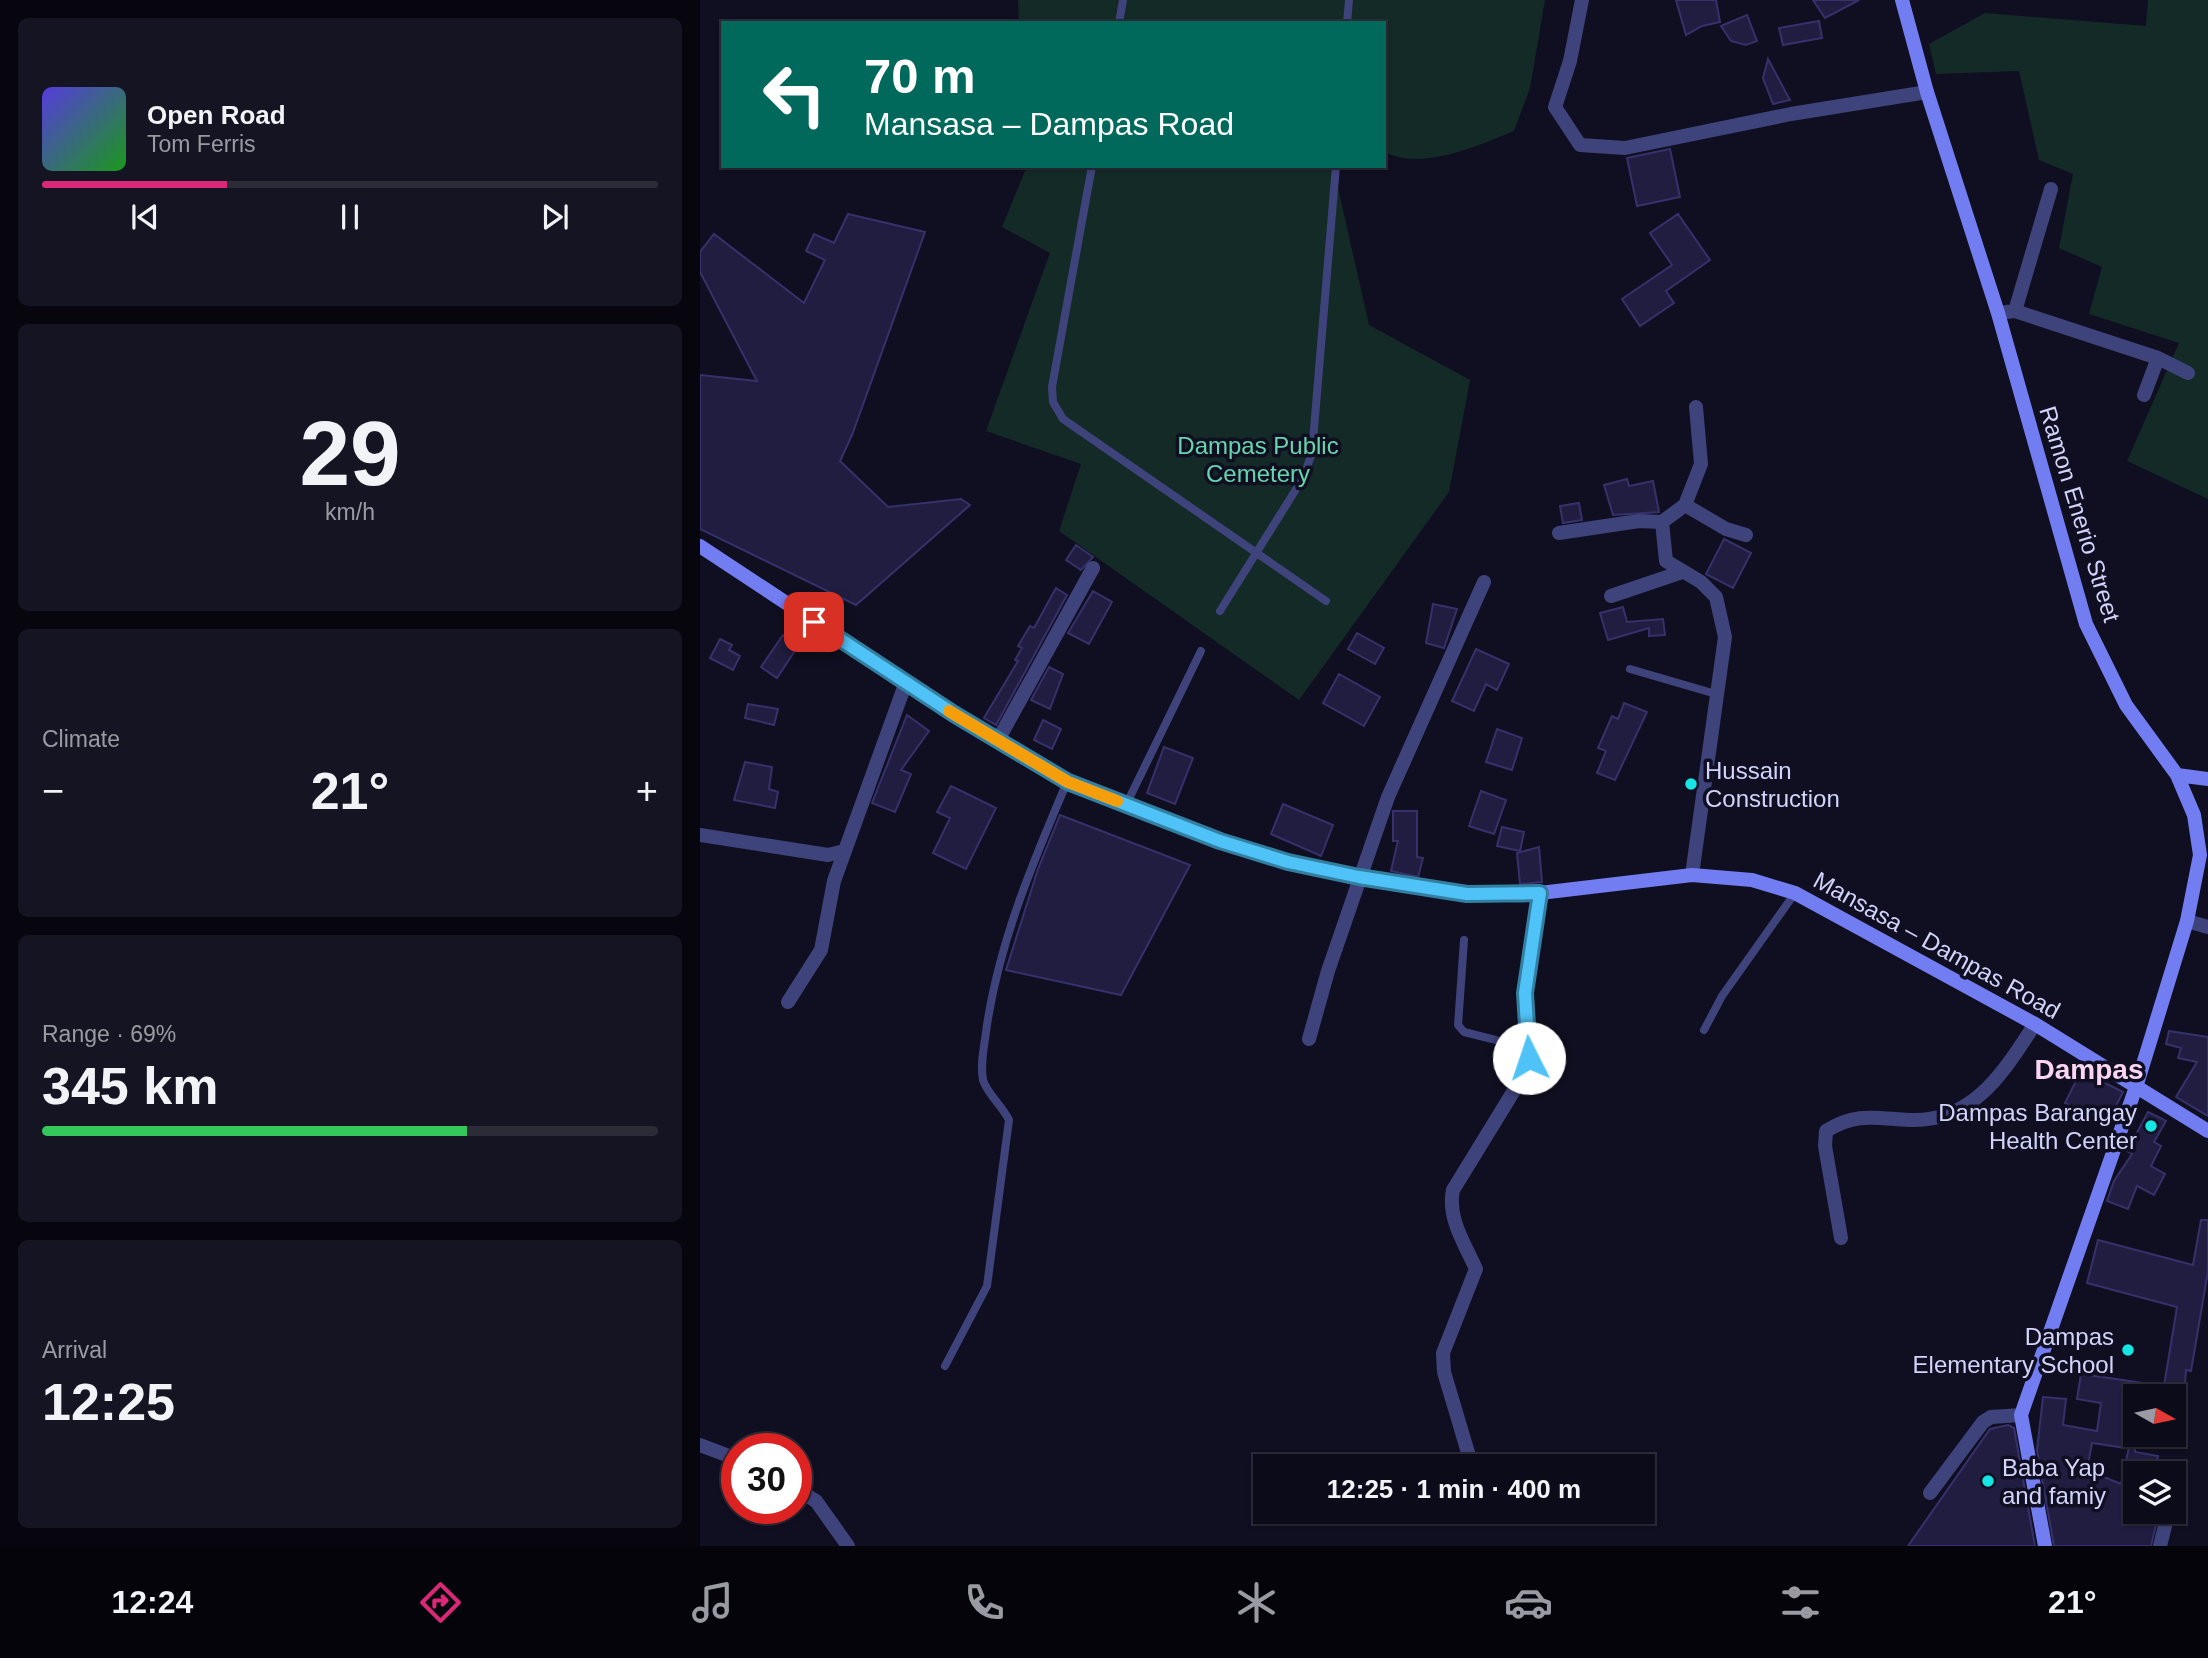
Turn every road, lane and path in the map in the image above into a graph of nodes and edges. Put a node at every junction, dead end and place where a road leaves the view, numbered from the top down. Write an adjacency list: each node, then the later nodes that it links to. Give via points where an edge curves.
1 (1123, 0): 5 (lane)
2 (1349, 0): 6 (lane)
3 (1582, 0): 7 (street, via 1555,107 1580,145 1625,148)
4 (1902, 0): 7 (main road, Ramon Enerio Street)
5 (1119, 21)
6 (1347, 21)
7 (1927, 92): 12 (main road, Ramon Enerio Street)
8 (1092, 168): 22 (lane, via 1053,402 1063,419)
9 (1336, 168): 22 (lane, via 1312,453 1303,478)
10 (2051, 189): 11 (street)
11 (2015, 311): 12 (street); 13 (street)
12 (1998, 313): 34 (main road, Ramon Enerio Street, via 2086,624 2126,705)
13 (2158, 358): 14 (street); 15 (street)
14 (2188, 373)
15 (2144, 395)
16 (1696, 407): 17 (street, via 1701,464)
17 (1685, 505): 18 (street); 20 (street)
18 (1662, 522): 19 (street); 24 (street, via 1666,561)
19 (1559, 533)
20 (1746, 535)
21 (700, 546): 31 (main road, Mansasa – Dampas Road)
22 (1256, 553): 27 (lane); 28 (lane)
23 (1093, 568): 33 (street)
24 (1682, 572): 26 (street); 32 (street, via 1716,597 1725,638)
25 (1484, 582): 41 (street, via 1388,797)
26 (1611, 596)
27 (1326, 601)
28 (1220, 611)
29 (1201, 651): 37 (lane)
30 (1630, 669): 32 (lane)
31 (906, 682): 33 (main road, Mansasa – Dampas Road); 39 (street)
32 (1716, 694): 40 (street)
33 (998, 740): 36 (main road, Mansasa – Dampas Road)
34 (2177, 775): 35 (main road); 44 (main road, Ramon Enerio Street, via 2194,815 2200,855)
35 (2208, 779)
36 (1068, 782): 37 (main road, Mansasa – Dampas Road); 55 (lane, via 1021,898 990,1003 981,1069 984,1084 1009,1120 993,1256 980,1304)
37 (1126, 805): 41 (main road, Mansasa – Dampas Road, via 1220,841)
38 (700, 835): 39 (street, via 828,855)
39 (844, 851): 47 (street, via 821,950)
40 (1692, 876): 42 (main road, Mansasa – Dampas Road); 43 (main road, Mansasa – Dampas Road, via 1752,880)
41 (1359, 877): 42 (main road, Mansasa – Dampas Road, via 1467,894); 50 (street)
42 (1540, 893): 51 (street, via 1525,993)
43 (1796, 893): 48 (main road, Mansasa – Dampas Road); 49 (lane, via 1722,996)
44 (2187, 921): 45 (street); 52 (main road, Ramon Enerio Street)
45 (2208, 927)
46 (1464, 940): 51 (lane, via 1458,1025 1464,1032)
47 (788, 1002)
48 (2035, 1024): 52 (main road, Mansasa – Dampas Road); 54 (street, via 1996,1083 1981,1097 1934,1119 1845,1119 1826,1130)
49 (1704, 1030)
50 (1308, 1039)
51 (1528, 1048): 59 (street, via 1526,1071 1450,1200 1453,1219 1476,1269 1443,1353 1444,1372)
52 (2137, 1084): 53 (main road, Mansasa – Dampas Road); 56 (main road, Ramon Enerio Street)
53 (2208, 1131)
54 (1841, 1238)
55 (945, 1366)
56 (2021, 1415): 60 (street, via 1983,1422); 64 (main road, Ramon Enerio Street)
57 (700, 1445): 58 (street)
58 (721, 1453)
59 (1468, 1454)
60 (1930, 1493)
61 (812, 1499): 63 (street)
62 (2166, 1524): 65 (street)
63 (848, 1546)
64 (2045, 1546)
65 (2160, 1546)

